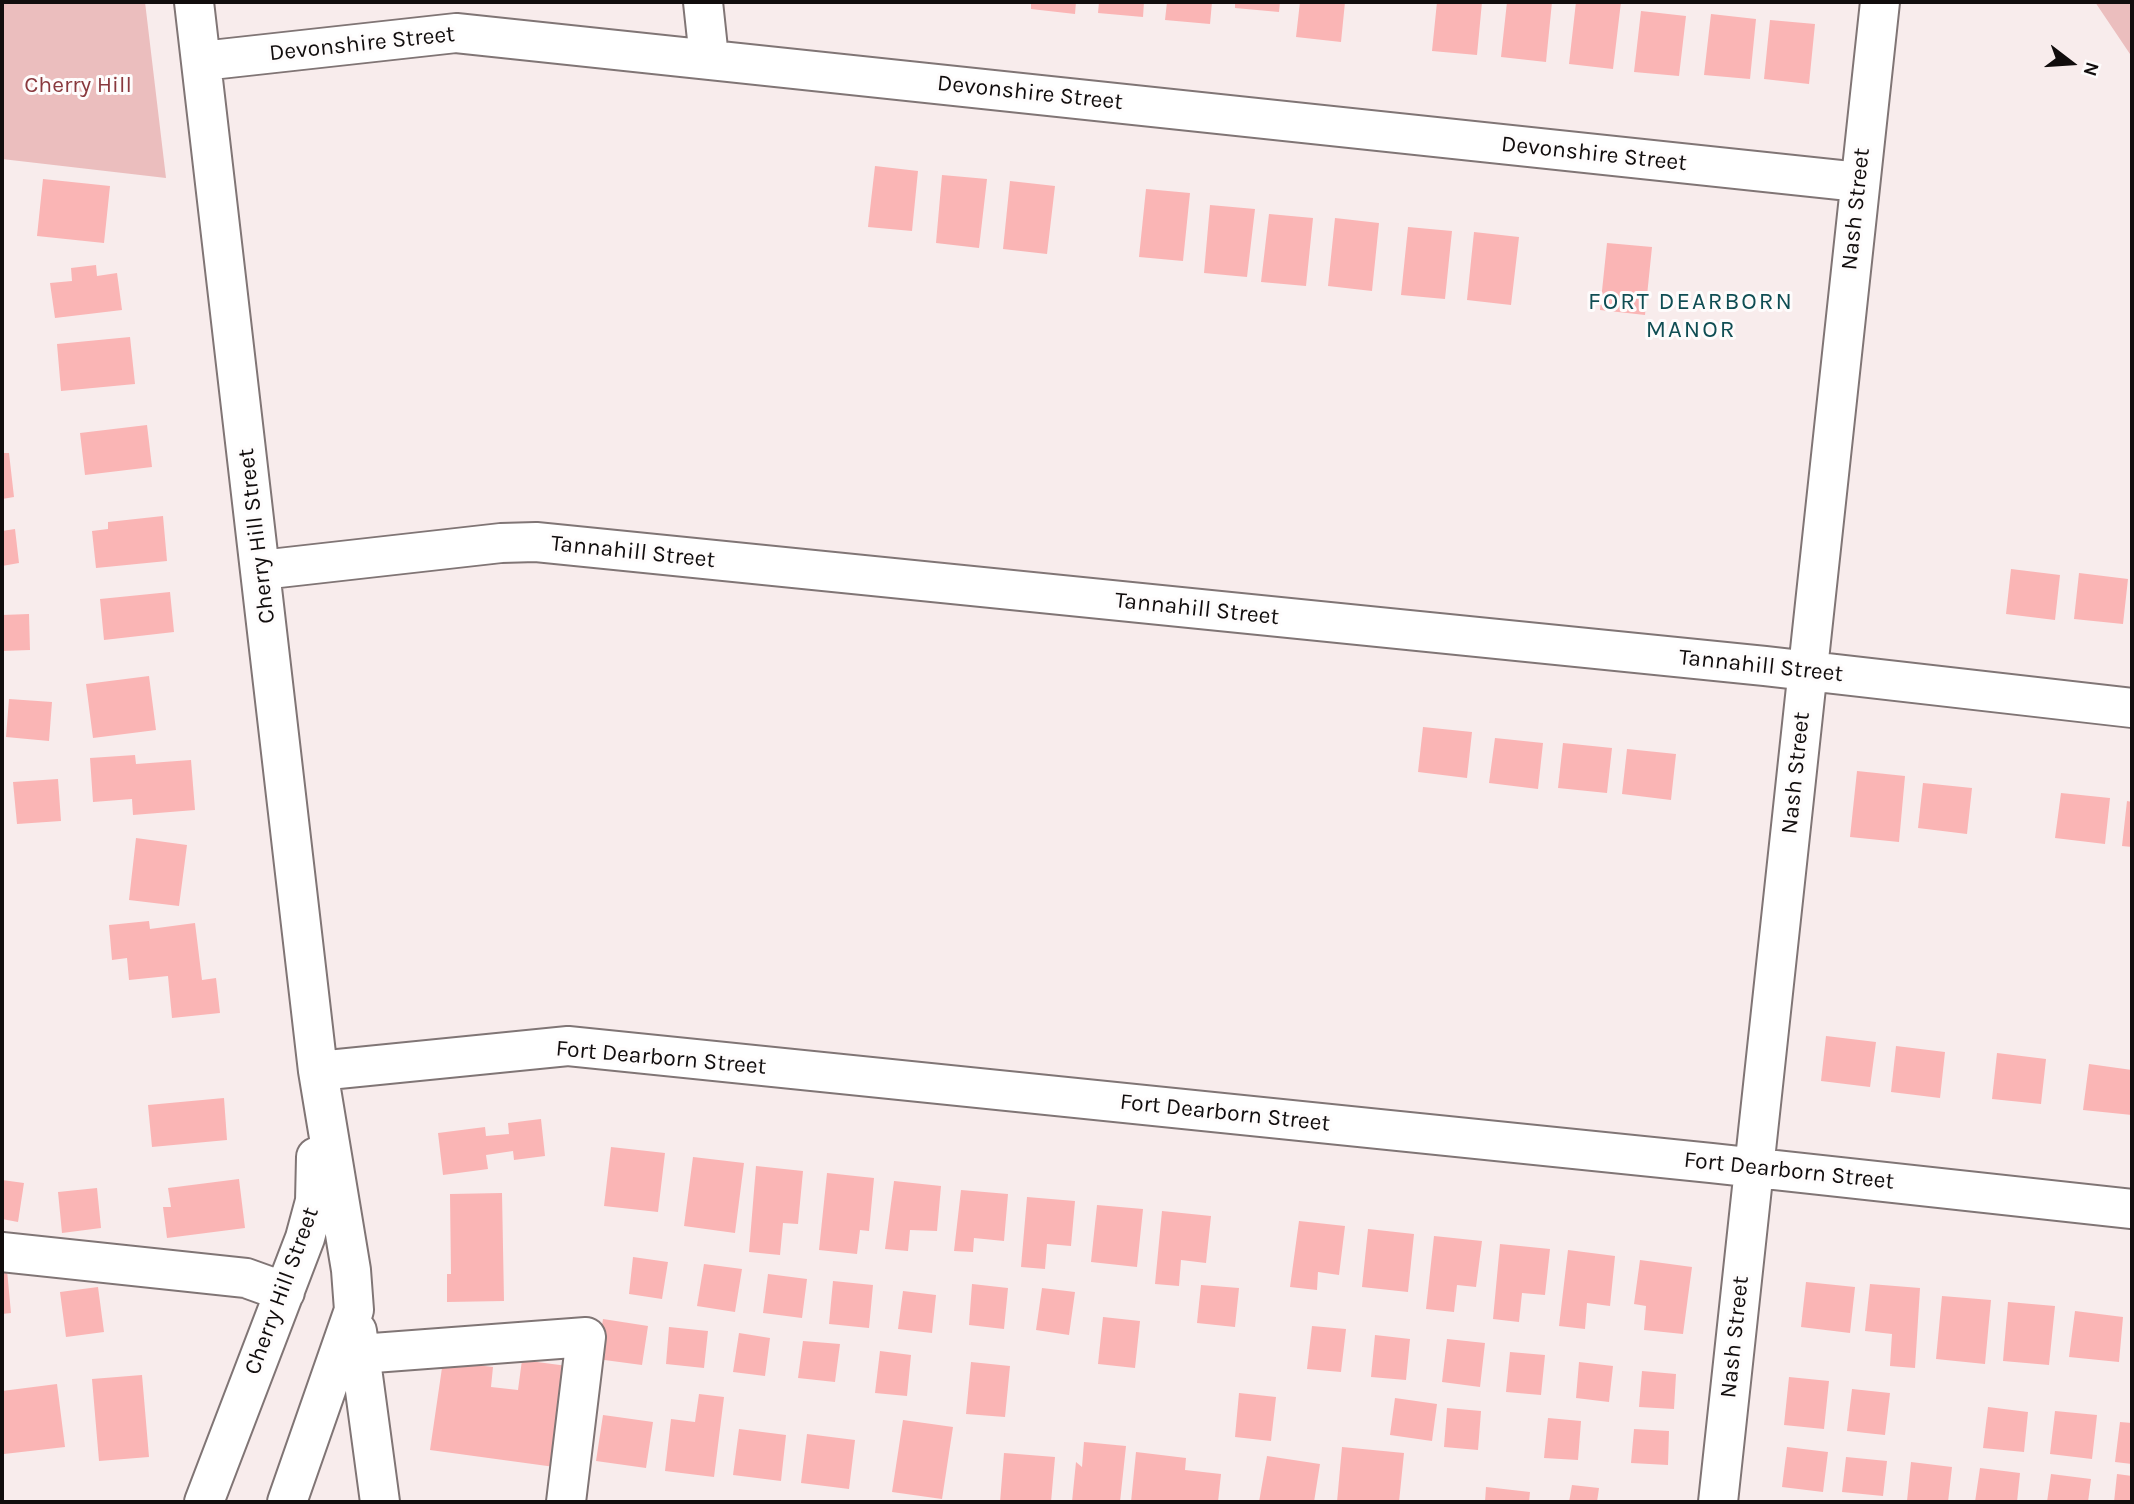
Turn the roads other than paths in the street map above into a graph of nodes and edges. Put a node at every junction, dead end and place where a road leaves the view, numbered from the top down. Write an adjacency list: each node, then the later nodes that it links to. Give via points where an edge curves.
1 (194, 2): 5 (street, Cherry Hill Street)
2 (703, 2): 4 (street)
3 (1880, 2): 6 (street, Nash Street)
4 (709, 58): 5 (street, Devonshire Street, via 456,33); 6 (street, Devonshire Street)
5 (202, 61): 7 (street, Cherry Hill Street)
6 (1859, 182): 8 (street, Nash Street)
7 (261, 570): 8 (street, Tannahill Street, via 536,542); 10 (street, Cherry Hill Street)
8 (1807, 671): 9 (street, Tannahill Street); 11 (street, Nash Street)
9 (2132, 708)
10 (318, 1071): 11 (street, Fort Dearborn Street, via 568,1046); 14 (street, Cherry Hill Street, via 315,1201); 15 (street, Cherry Hill Street)
11 (1754, 1167): 12 (street, Fort Dearborn Street); 21 (street, Nash Street)
12 (2132, 1209)
13 (2, 1252): 14 (street, via 246,1278)
14 (285, 1292): 17 (street, Cherry Hill Street)
15 (354, 1310): 16 (street); 18 (street, Cherry Hill Street)
16 (360, 1354): 19 (street); 20 (street, via 586,1337)
17 (204, 1502)
18 (287, 1502)
19 (380, 1502)
20 (566, 1502)
21 (1718, 1502)

